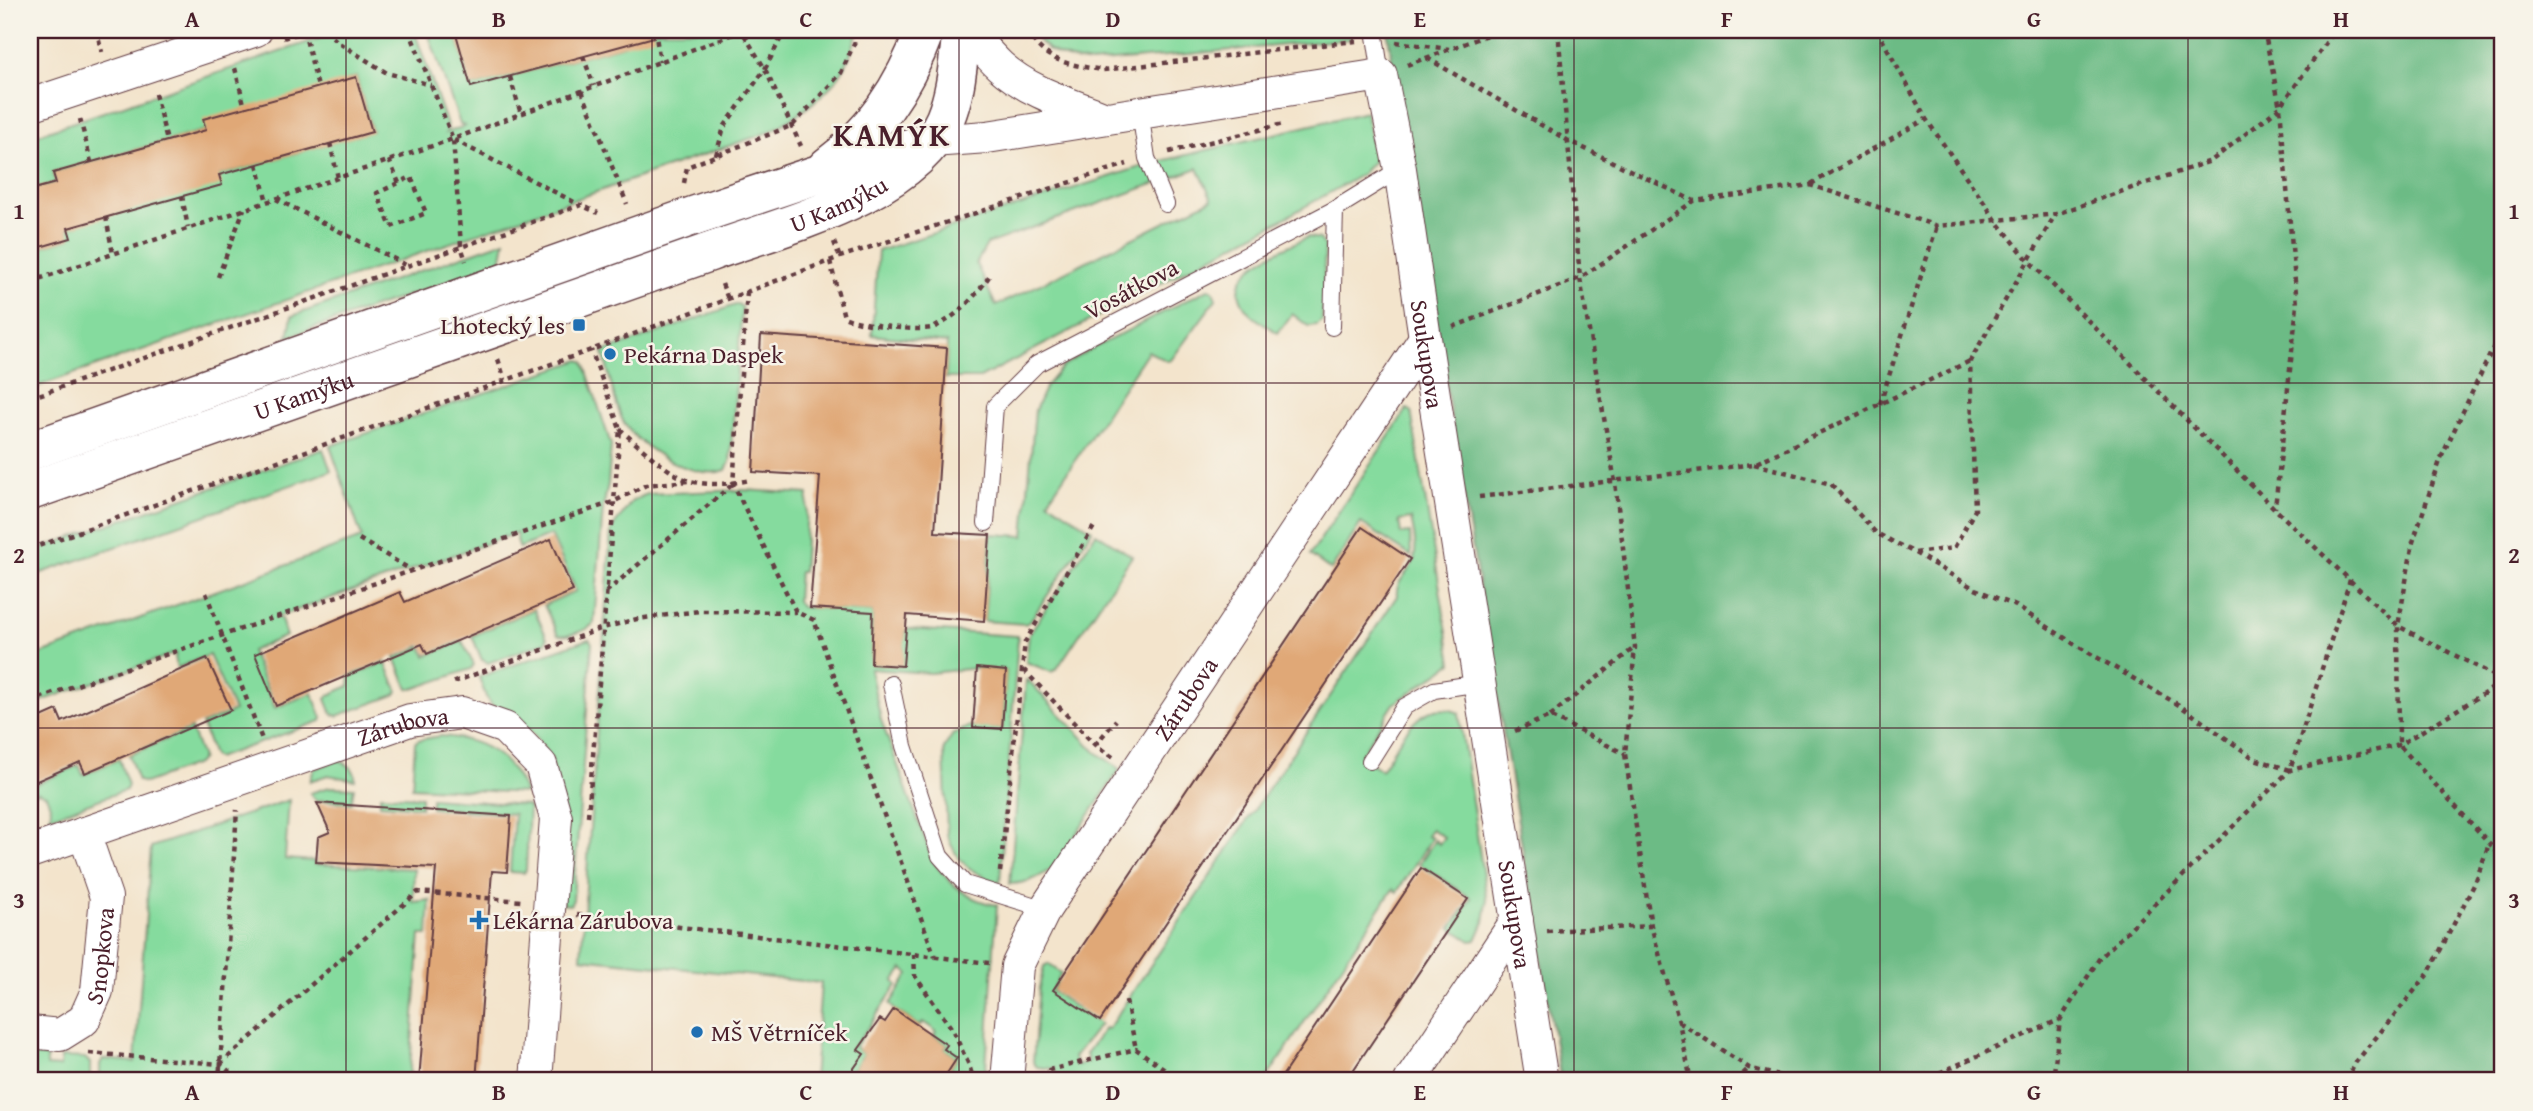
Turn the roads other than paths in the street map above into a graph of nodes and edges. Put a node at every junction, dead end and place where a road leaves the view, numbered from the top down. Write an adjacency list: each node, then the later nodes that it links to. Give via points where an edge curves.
1 (256, 30): 6 (street)
2 (926, 30): 9 (street, via 925,78); 11 (street, via 883,112 839,158)
3 (964, 30): 8 (street, via 999,65 1040,93); 9 (street, via 945,120)
4 (1375, 34): 5 (lane)
5 (1381, 75): 7 (street); 10 (street, Soukupova)
6 (30, 105)
7 (1140, 112): 8 (street); 12 (lane, via 1147,158)
8 (1104, 117): 9 (street, via 987,137)
9 (932, 141): 11 (street, U Kamýku); 17 (street, U Kamýku, via 881,185 822,212)
10 (1400, 169): 13 (lane, Vosátkova); 15 (street, Soukupova)
11 (813, 176): 16 (street, U Kamýku)
12 (1166, 204)
13 (1335, 209): 14 (lane); 18 (lane, Vosátkova, via 1037,364 995,406)
14 (1332, 327)
15 (1424, 338): 19 (street, Soukupova); 24 (street, Zárubova)
16 (30, 452)
17 (30, 491)
18 (986, 523)
19 (1480, 683): 21 (lane, via 1434,690 1404,708); 25 (street, Soukupova)
20 (891, 684): 24 (lane, via 904,746 940,856 965,884)
21 (1370, 761)
22 (84, 833): 23 (street, Zárubova); 26 (street, Snopkova, via 106,897 97,991 83,1020); 27 (street, Zárubova, via 410,720 462,713 505,728 541,765 556,818)
23 (30, 852)
24 (1045, 909): 28 (street, Zárubova, via 1017,966)
25 (1518, 926): 29 (street); 30 (street, Soukupova)
26 (45, 1033)
27 (536, 1081)
28 (1007, 1081)
29 (1410, 1081)
30 (1542, 1081)

